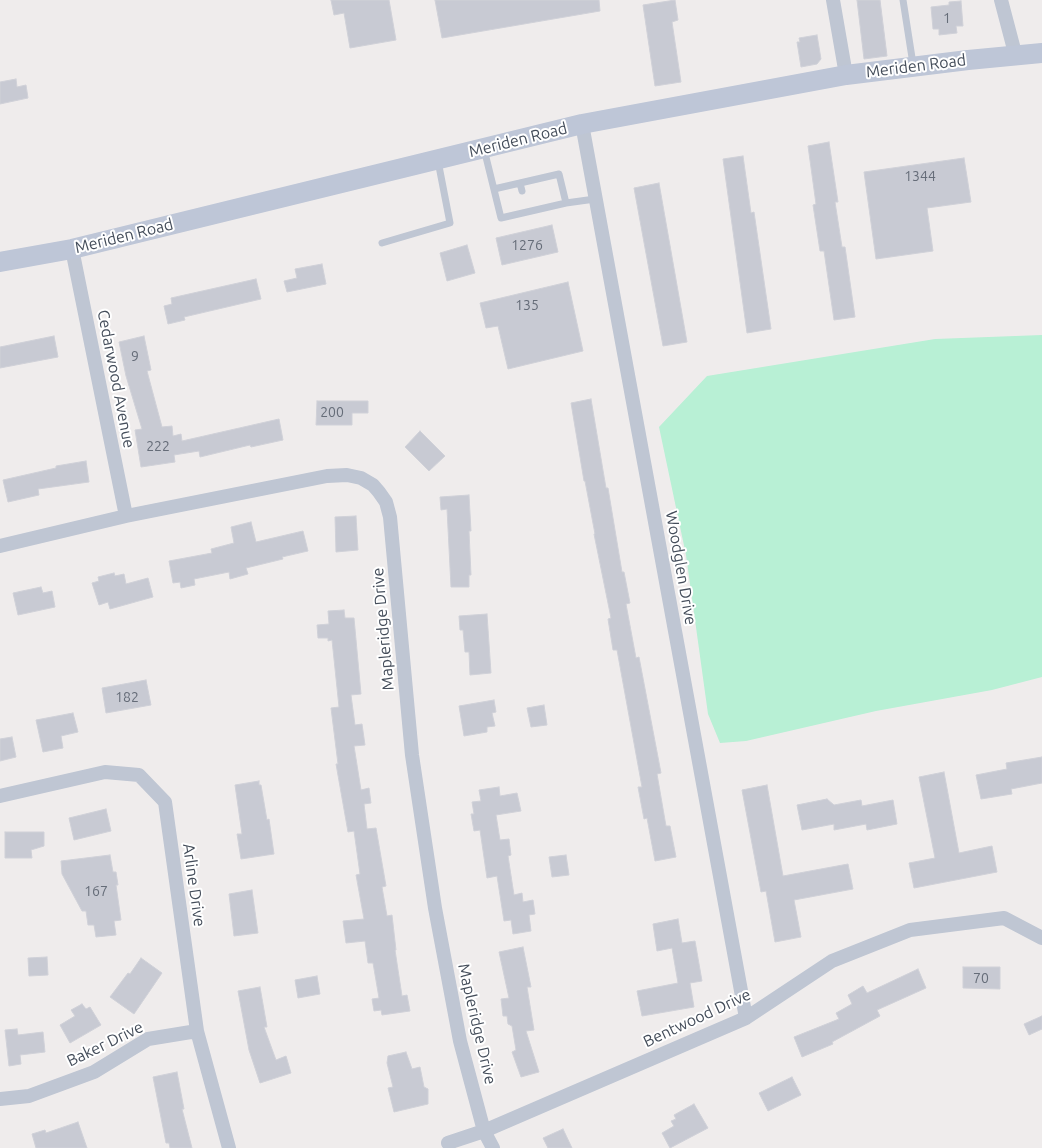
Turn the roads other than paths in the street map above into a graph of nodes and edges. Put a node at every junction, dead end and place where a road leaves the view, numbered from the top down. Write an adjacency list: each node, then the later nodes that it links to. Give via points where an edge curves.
1 (832, 0): 7 (street)
2 (903, 0): 6 (lane)
3 (1001, 0): 5 (street)
4 (1042, 53): 5 (main road, Meriden Road)
5 (1016, 57): 6 (main road, Meriden Road)
6 (914, 66): 7 (main road, Meriden Road)
7 (846, 75): 8 (main road, Meriden Road)
8 (582, 124): 9 (main road, Meriden Road); 14 (street, Woodglen Drive)
9 (484, 148): 10 (main road, Meriden Road); 12 (lane)
10 (437, 159): 16 (lane, via 450,223); 17 (main road, Meriden Road)
11 (520, 183): 12 (lane); 13 (lane); 15 (lane, via 559,174)
12 (494, 189): 15 (lane, via 501,218 527,209)
13 (522, 191)
14 (595, 199): 15 (lane); 23 (street, Woodglen Drive)
15 (566, 203)
16 (382, 243)
17 (72, 249): 18 (main road, Meriden Road); 19 (street, Cedarwood Avenue)
18 (0, 262)
19 (126, 516): 20 (street, Mapleridge Drive); 26 (street, Mapleridge Drive, via 327,476 361,478 373,485 386,502 412,755 435,908 460,1041)
20 (0, 546)
21 (0, 796): 24 (street, Arline Drive, via 105,772 139,776 165,802)
22 (1042, 938): 23 (street, Bentwood Drive, via 1004,918 910,930 832,961)
23 (746, 1018): 26 (street, Bentwood Drive)
24 (197, 1031): 25 (street, Baker Drive, via 148,1039 94,1072 29,1096); 28 (street, Arline Drive)
25 (0, 1099)
26 (484, 1131): 27 (street, Bentwood Drive); 29 (street, Mapleridge Drive)
27 (448, 1143)
28 (229, 1148)
29 (493, 1148)

